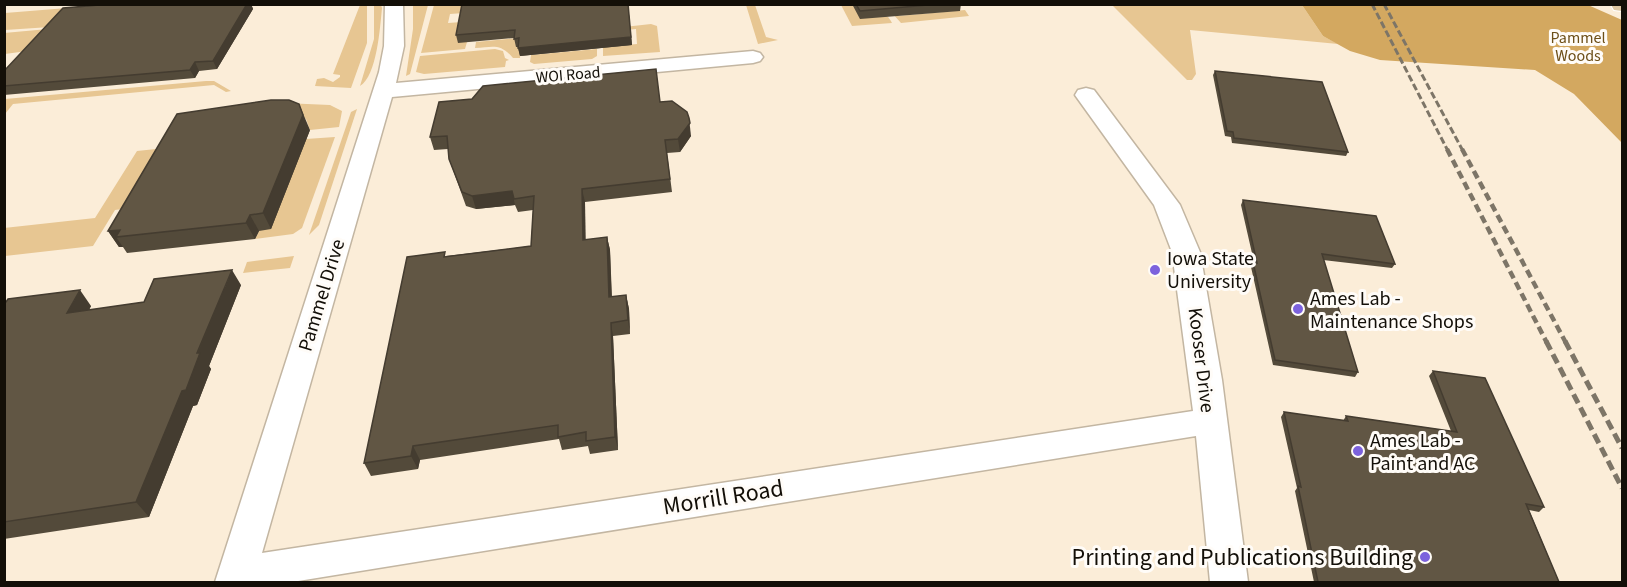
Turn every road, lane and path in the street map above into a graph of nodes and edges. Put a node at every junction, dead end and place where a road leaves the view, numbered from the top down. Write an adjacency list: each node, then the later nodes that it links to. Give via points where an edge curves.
1 (394, 4): 3 (street, Pammel Drive, via 394,46)
2 (753, 57): 3 (street, WOI Road)
3 (383, 91): 6 (street, Pammel Drive)
4 (1086, 95): 5 (street, Kooser Drive, via 1152,182 1179,230 1190,270)
5 (1210, 421): 6 (street, Morrill Road); 7 (street, Kooser Drive)
6 (235, 578)
7 (1229, 582)

